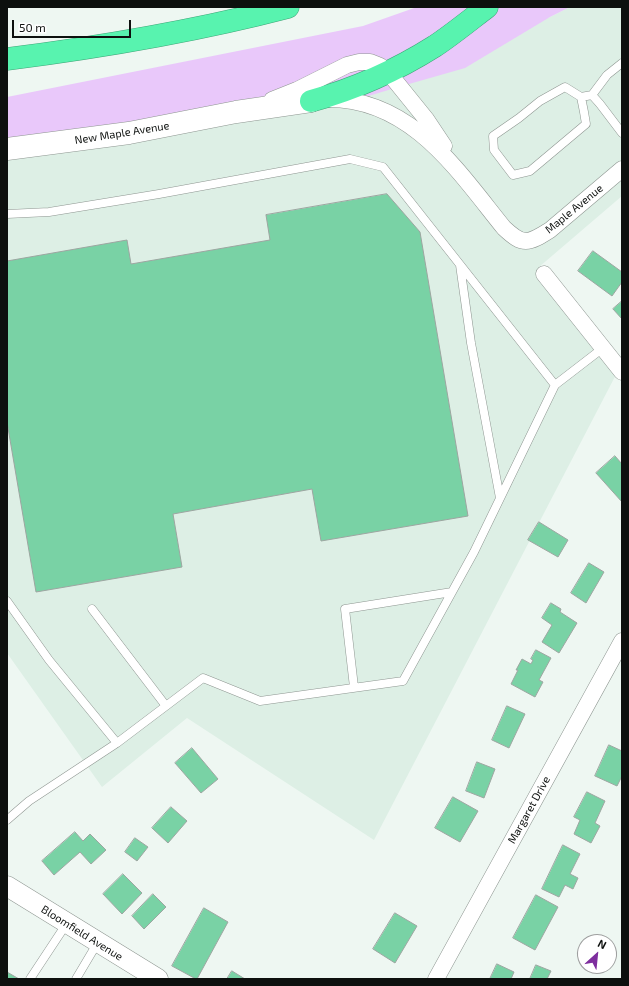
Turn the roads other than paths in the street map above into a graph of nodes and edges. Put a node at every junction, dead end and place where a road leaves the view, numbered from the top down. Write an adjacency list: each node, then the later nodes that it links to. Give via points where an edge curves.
1 (288, 7): 3 (highway, via 103,45)
2 (487, 7): 5 (highway, via 434,46)
3 (7, 59)
4 (622, 63): 6 (lane, via 607,75)
5 (388, 72): 8 (highway); 9 (street, New Maple Avenue, via 370,62 347,65 278,99); 13 (street, Maple Avenue, via 426,119)
6 (592, 95): 7 (lane); 10 (lane)
7 (581, 97): 7 (lane, via 565,86 493,136 494,150 513,175 530,170 586,124)
8 (311, 101): 9 (main road, New Maple Avenue); 13 (street, Maple Avenue, via 344,100 377,108 393,115 427,138)
9 (236, 112): 11 (main road, New Maple Avenue, via 130,133)
10 (622, 133)
11 (7, 148)
12 (622, 169): 13 (street, Maple Avenue, via 550,230 530,241 521,240 504,228)
13 (458, 170)
14 (7, 214): 15 (lane, via 49,212 350,159 383,167)
15 (460, 264): 19 (lane); 20 (lane, via 471,344)
16 (544, 274): 17 (street)
17 (603, 348): 18 (street); 19 (lane)
18 (622, 372)
19 (555, 385): 20 (lane)
20 (500, 498): 21 (lane)
21 (452, 592): 25 (lane, via 403,681); 25 (lane, via 345,609)
22 (7, 601): 27 (lane, via 49,660)
23 (92, 609): 26 (lane)
24 (622, 641): 35 (street, Margaret Drive)
25 (354, 687): 26 (lane, via 260,700 203,678)
26 (166, 706): 27 (lane)
27 (117, 743): 28 (lane, via 29,801)
28 (7, 820)
29 (10, 891): 30 (street, Bloomfield Avenue)
30 (67, 923): 31 (street, Bloomfield Avenue); 32 (lane)
31 (98, 942): 33 (lane); 34 (street, Bloomfield Avenue)
32 (30, 979)
33 (76, 979)
34 (158, 979)
35 (436, 979)

